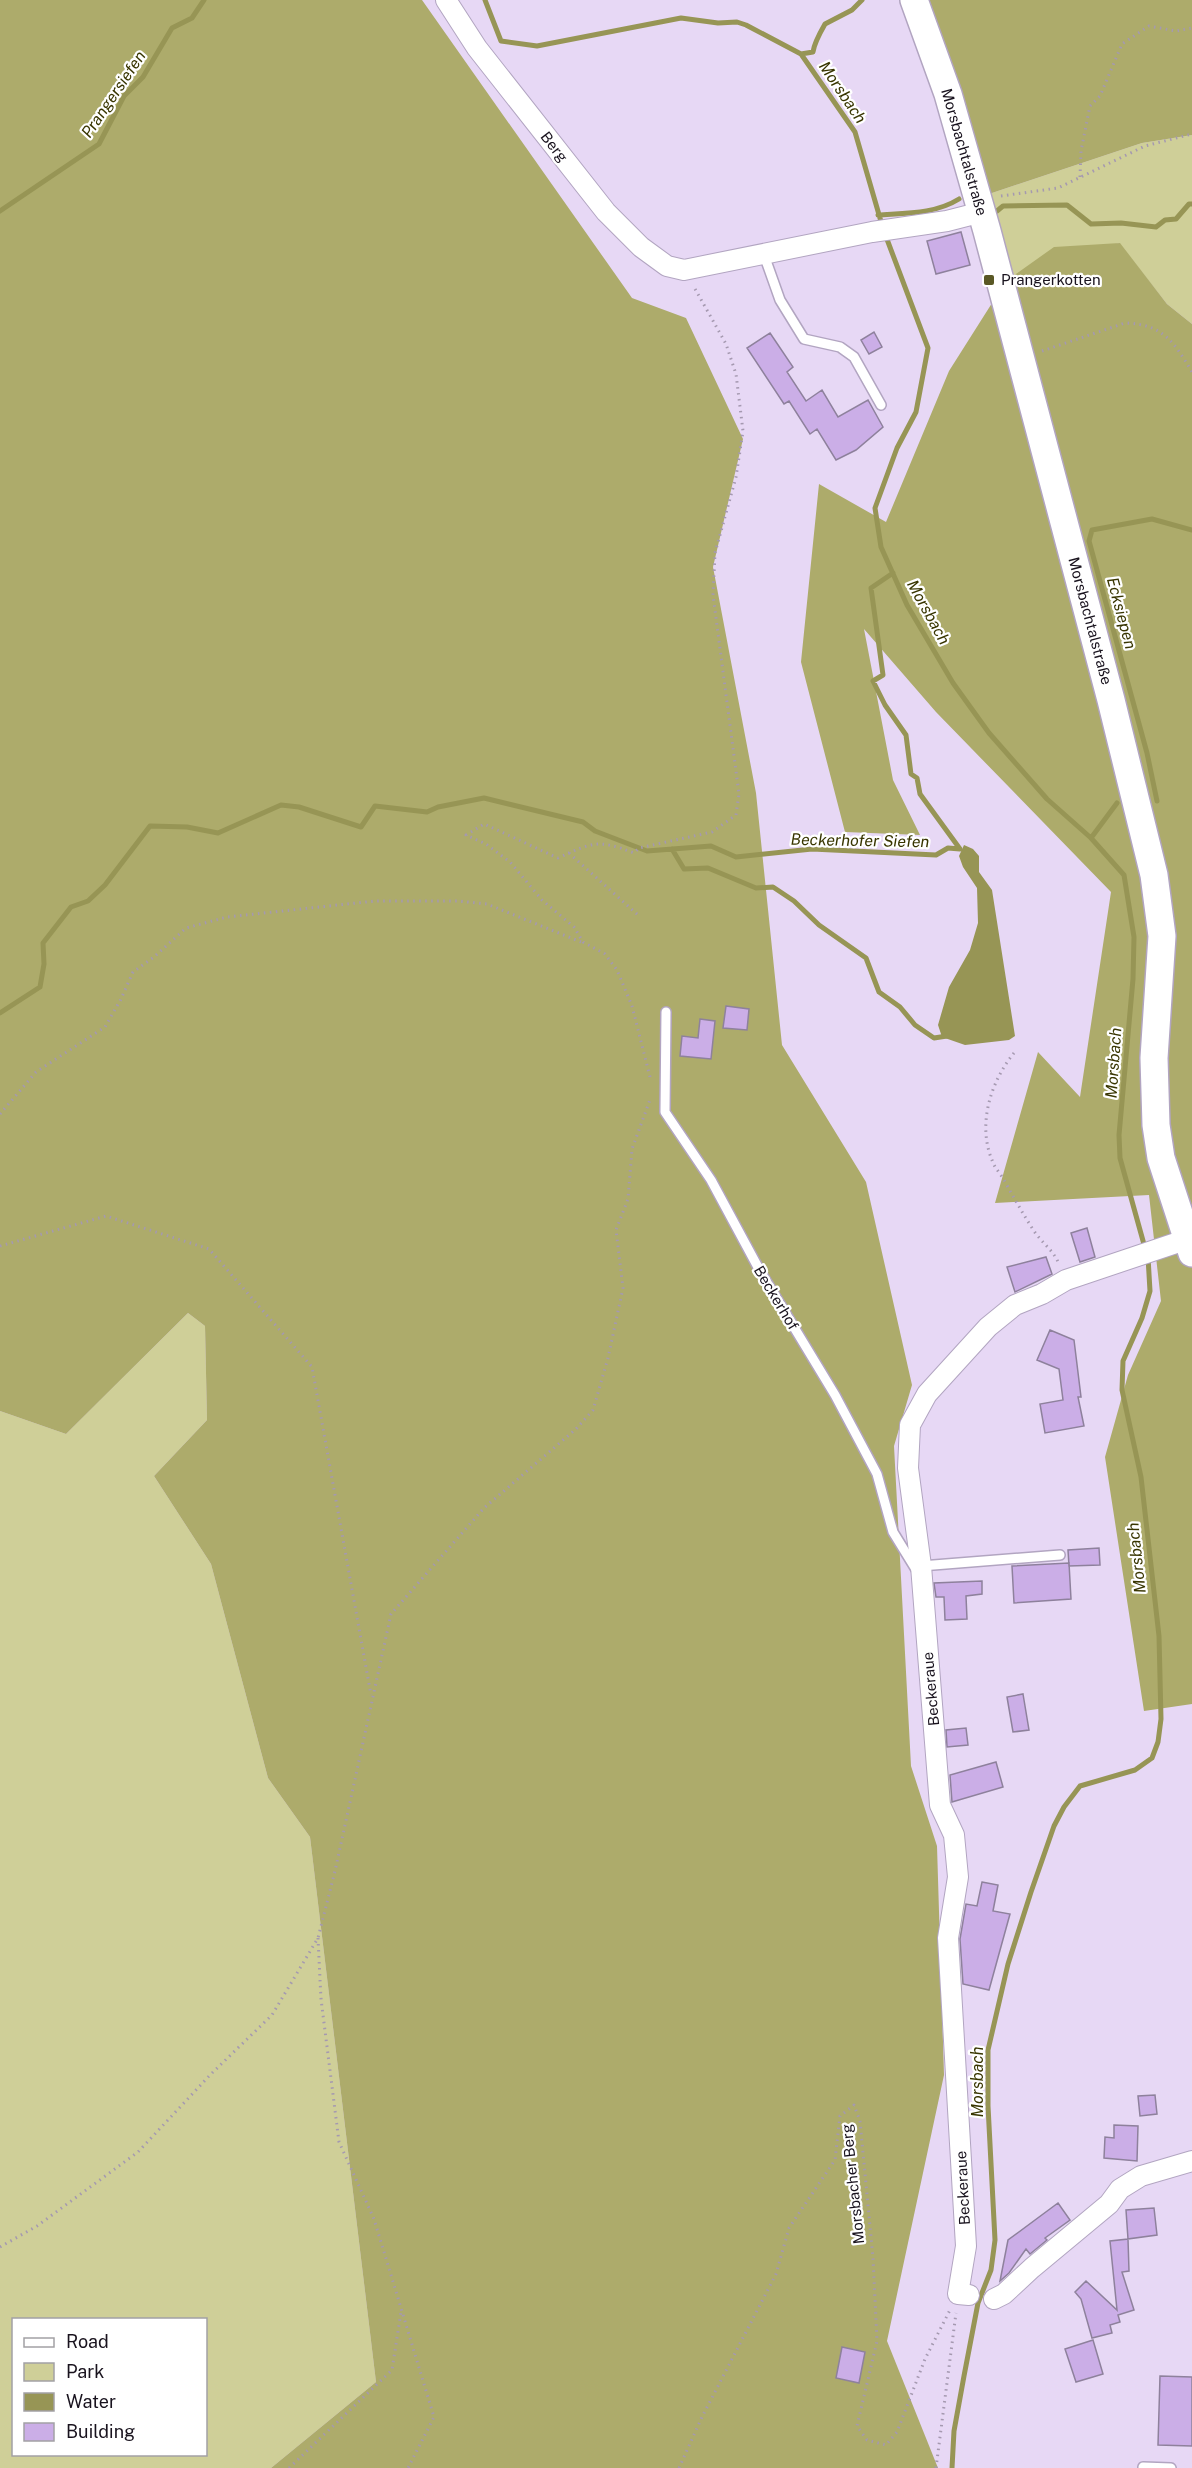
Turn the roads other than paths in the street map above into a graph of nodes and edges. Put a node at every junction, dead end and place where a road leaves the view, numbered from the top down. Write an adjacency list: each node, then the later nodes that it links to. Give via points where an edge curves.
1 (446, 0): 4 (street, Berg, via 477,48 606,212 641,248 667,266 684,270)
2 (916, 2): 3 (main road, Morsbachtalstraße, via 948,94)
3 (980, 207): 4 (street, via 947,221); 7 (main road, Morsbachtalstraße, via 1154,875 1162,936 1153,1102)
4 (764, 255): 5 (lane, via 780,300 804,339 840,347 854,357)
5 (881, 405)
6 (666, 1012): 9 (lane, Beckerhof, via 665,1112 711,1180 760,1271 835,1395 877,1474 893,1532)
7 (1181, 1246): 9 (street, Beckeraue, via 1138,1255 1066,1280 1015,1305 988,1327 927,1394 910,1425 908,1468)
8 (1060, 1555): 9 (lane)
9 (921, 1572): 11 (street, Beckeraue, via 940,1805 954,1835 957,1877 948,1938 966,2246)
10 (1192, 2161): 12 (street, via 1140,2176 1120,2189 1109,2204)
11 (964, 2294)
12 (994, 2299)
13 (1143, 2467): 14 (lane)
14 (1171, 2468)

